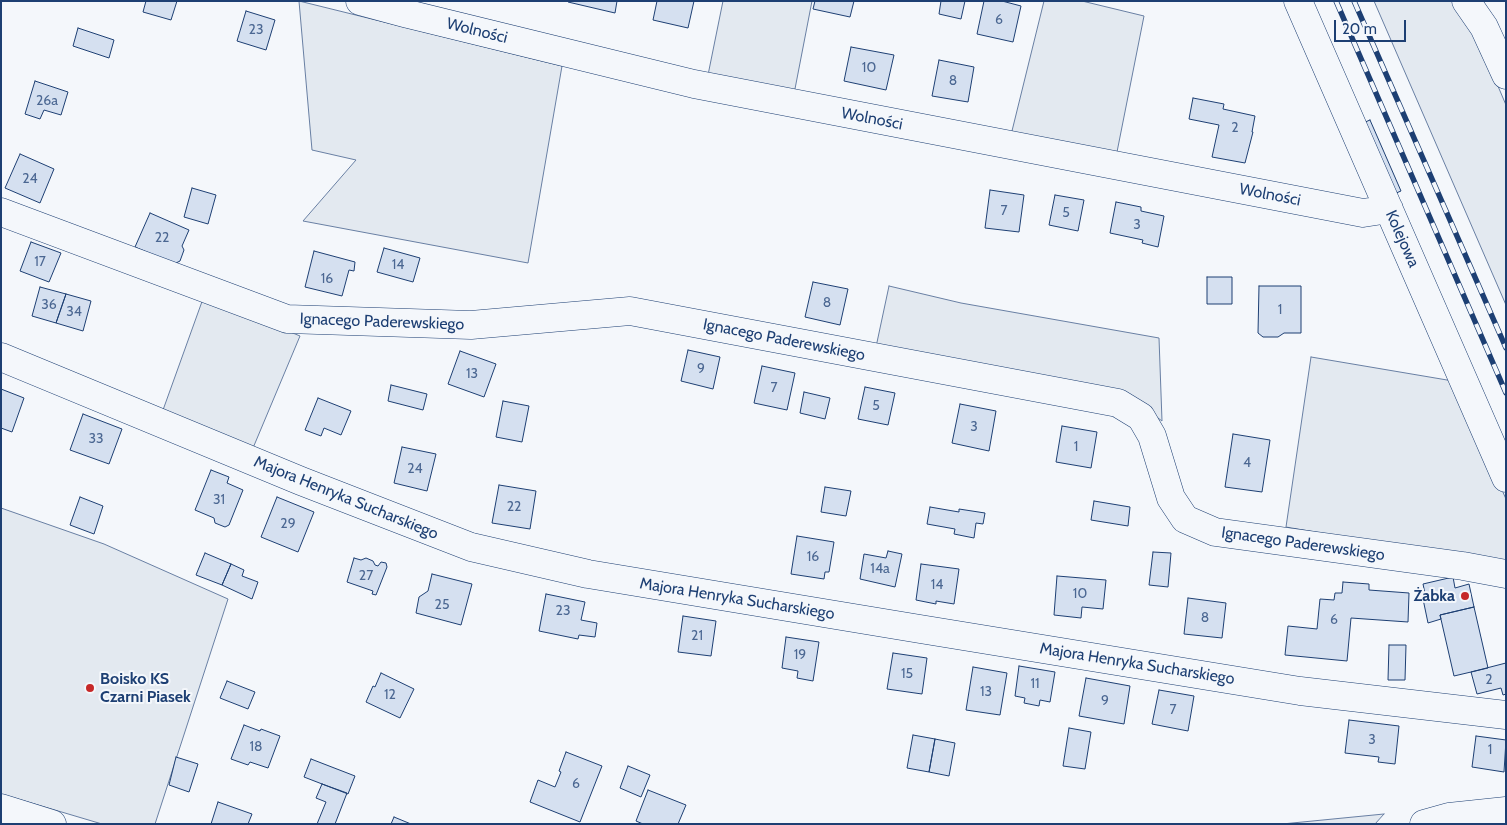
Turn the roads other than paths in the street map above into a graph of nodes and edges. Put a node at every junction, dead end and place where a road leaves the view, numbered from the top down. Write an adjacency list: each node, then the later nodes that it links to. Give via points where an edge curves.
1 (360, 1): 5 (street, Wolności, via 694,84 1363,213)
2 (1298, 1): 5 (street, Kolejowa)
3 (1466, 1): 4 (street, via 1484,27)
4 (1506, 75)
5 (1388, 209): 8 (street, Kolejowa)
6 (1, 212): 9 (street, Ignacego Paderewskiego, via 287,319 471,325 630,311 1118,403 1141,417 1152,436 1170,498 1192,522 1215,532)
7 (1, 357): 10 (street, Majora Henryka Sucharskiego, via 301,481 471,547 588,574 1300,691)
8 (1506, 478)
9 (1506, 574)
10 (1506, 715)
11 (1, 808): 13 (street)
12 (1506, 811): 14 (street)
13 (52, 824)
14 (1424, 824)

